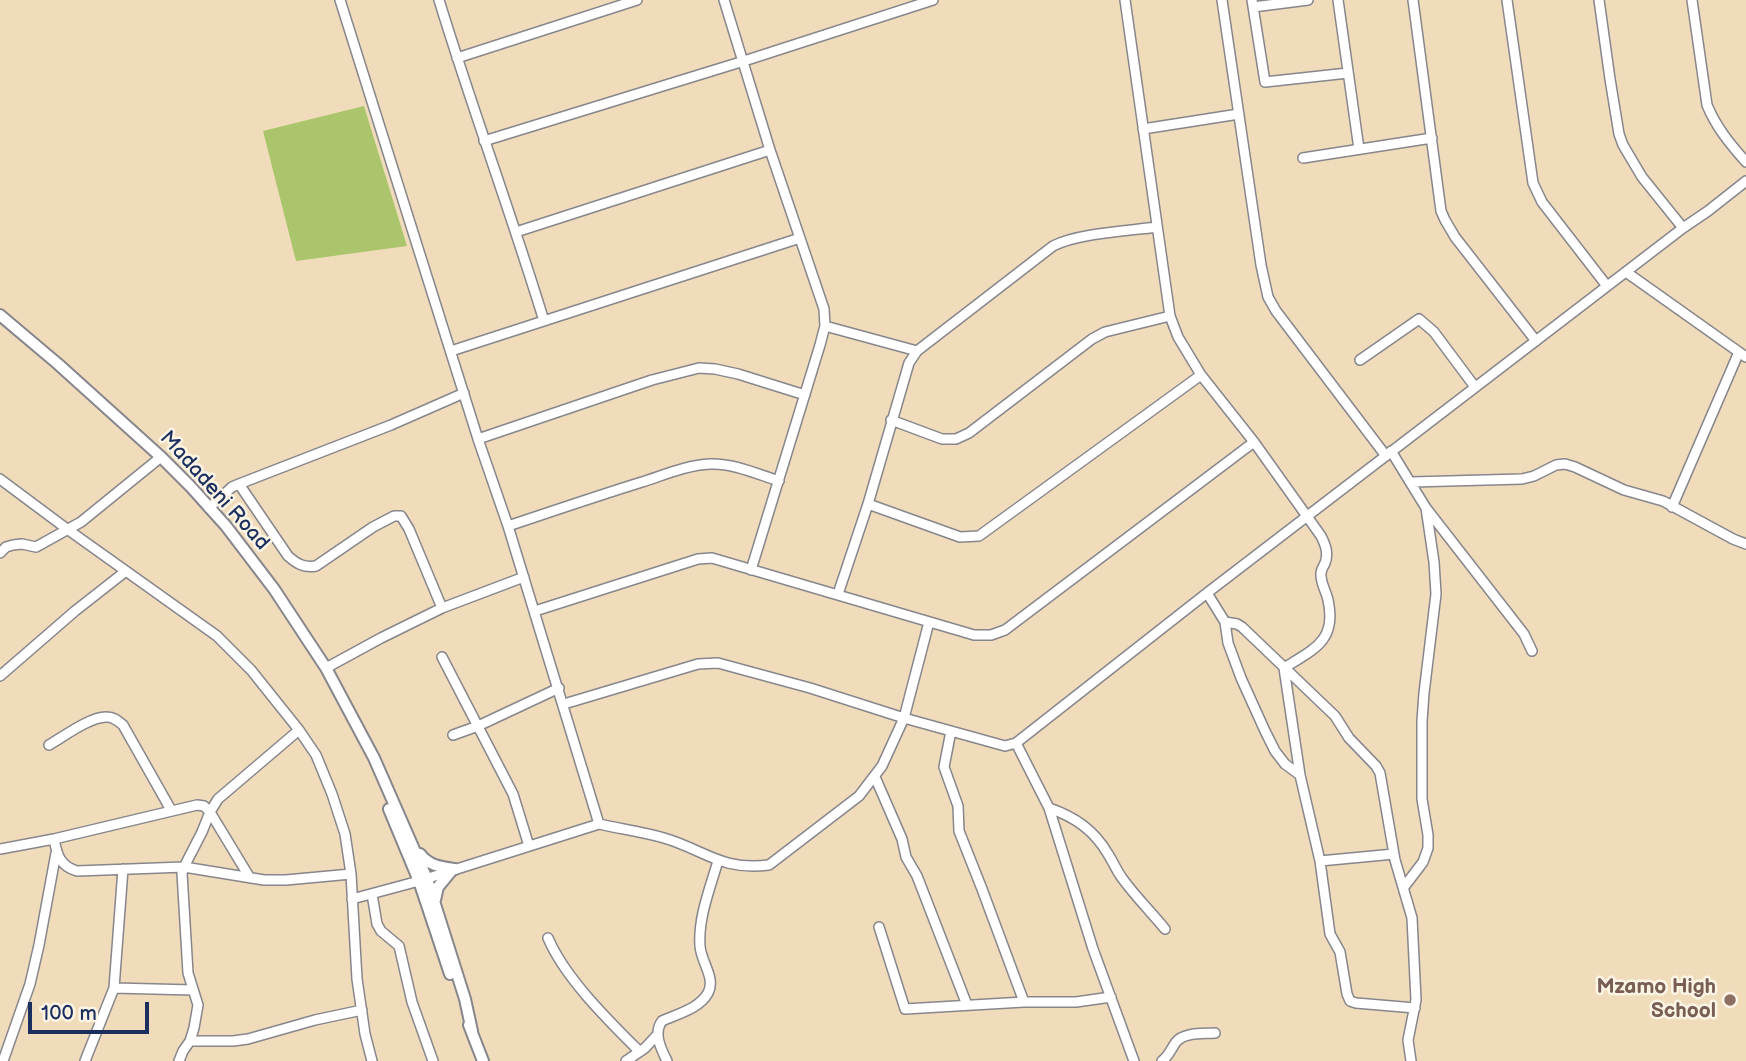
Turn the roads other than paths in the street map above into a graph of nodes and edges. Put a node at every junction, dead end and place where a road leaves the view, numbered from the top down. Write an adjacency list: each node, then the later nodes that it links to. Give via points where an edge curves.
1 (340, 0): 38 (street)
2 (439, 0): 15 (street)
3 (637, 0): 15 (street)
4 (724, 0): 16 (street)
5 (933, 0): 16 (street)
6 (1125, 0): 19 (street)
7 (1222, 0): 18 (street)
8 (1308, 0): 14 (street)
9 (1338, 0): 17 (street)
10 (1413, 0): 20 (street)
11 (1507, 0): 32 (street, via 1533,183 1542,202)
12 (1599, 0): 28 (street, via 1623,145)
13 (1692, 0): 25 (street, via 1707,105 1713,121)
14 (1253, 4): 17 (street, via 1265,82)
15 (457, 58): 21 (street)
16 (744, 61): 21 (street); 23 (street)
17 (1348, 73): 22 (street)
18 (1239, 114): 19 (street); 49 (street, via 1268,298)
19 (1143, 130): 27 (street)
20 (1432, 138): 22 (street); 37 (street, via 1444,220)
21 (484, 141): 29 (street)
22 (1359, 149): 24 (street)
23 (770, 150): 29 (street); 30 (street)
24 (1303, 158)
25 (1746, 162)
26 (1746, 181): 28 (street)
27 (1157, 228): 34 (street); 39 (street, via 1078,238 1053,246)
28 (1683, 228): 31 (street)
29 (516, 232): 35 (street)
30 (800, 238): 35 (street); 36 (street, via 824,309)
31 (1626, 272): 32 (street); 40 (street)
32 (1607, 286): 37 (street)
33 (0, 315): 50 (street, Madadeni Road)
34 (1170, 316): 42 (street); 46 (street, via 1092,339 957,439 942,439)
35 (544, 321): 38 (street)
36 (824, 326): 39 (street); 45 (street)
37 (1536, 341): 43 (street)
38 (451, 351): 44 (street)
39 (917, 351): 46 (street)
40 (1742, 354): 56 (street)
41 (1360, 360): 43 (street, via 1419,319)
42 (1201, 375): 48 (street); 55 (street, via 979,536 960,537)
43 (1475, 387): 49 (street)
44 (464, 393): 47 (street); 54 (street)
45 (805, 395): 47 (street, via 699,368); 52 (street)
46 (891, 420): 55 (street)
47 (478, 439): 60 (street)
48 (1254, 442): 59 (street); 71 (street, via 1005,630 982,636)
49 (1389, 453): 53 (street); 59 (street)
50 (161, 457): 57 (street, Madadeni Road); 61 (street, via 86,519)
51 (0, 479): 61 (street)
52 (779, 481): 60 (street, via 712,464); 64 (street)
53 (1412, 482): 56 (street, via 1522,479 1565,464); 58 (street)
54 (239, 484): 57 (street); 69 (street, via 288,556 308,568 373,527 401,516)
55 (868, 504): 68 (street)
56 (1672, 507): 62 (street)
57 (209, 508): 75 (street, Madadeni Road, via 274,589)
58 (1426, 508): 73 (street, via 1524,634); 108 (street, via 1436,594 1422,722 1422,799 1428,848)
59 (1306, 517): 67 (street); 76 (street, via 1326,551 1321,576 1329,626 1315,649)
60 (508, 526): 66 (street)
61 (67, 529): 63 (street, via 36,547 13,545); 65 (street)
62 (1746, 544)
63 (0, 553)
64 (751, 570): 68 (street); 70 (street, via 712,558 698,559)
65 (125, 571): 77 (street); 83 (street, via 217,636)
66 (524, 577): 69 (street); 70 (street)
67 (1207, 593): 72 (street); 86 (street)
68 (838, 594): 71 (street)
69 (442, 608): 75 (street)
70 (534, 611): 78 (street)
71 (929, 622): 80 (street)
72 (1225, 622): 76 (street, via 1242,627); 88 (street, via 1228,643 1256,714 1285,765)
73 (1532, 651)
74 (442, 657): 81 (street)
75 (326, 668): 82 (street, Madadeni Road)
76 (1284, 668): 88 (street); 99 (street, via 1331,711 1376,766)
77 (0, 676)
78 (559, 688): 79 (street); 81 (street)
79 (564, 704): 80 (street, via 698,664 718,663); 93 (street)
80 (904, 718): 84 (street); 89 (street)
81 (478, 726): 85 (street); 96 (street, via 513,794)
82 (358, 728): 95 (street, Madadeni Road); 107 (street, Madadeni Road)
83 (299, 730): 92 (street, via 218,799); 105 (street, via 316,755 332,794)
84 (951, 731): 86 (street, via 1005,746); 118 (street, via 944,767 958,806 959,831)
85 (453, 735)
86 (1016, 743): 90 (street)
87 (49, 745): 91 (street, via 96,719 115,719 123,725)
88 (1300, 775): 101 (street)
89 (874, 777): 100 (street, via 844,809 769,865); 119 (street)
90 (1049, 808): 113 (street, via 1068,814 1095,834 1121,876); 117 (street)
91 (171, 810): 92 (street, via 197,805); 94 (street)
92 (210, 812): 102 (street); 106 (street)
93 (599, 824): 96 (street); 100 (street, via 666,839)
94 (54, 839): 97 (street); 98 (street)
95 (412, 844): 104 (street, via 428,863); 107 (street, Madadeni Road)
96 (528, 846): 104 (street)
97 (0, 848)
98 (56, 853): 103 (street, via 61,863 77,871); 127 (street, via 30,984)
99 (1394, 854): 101 (street); 108 (street)
100 (718, 861): 124 (street, via 700,936 709,991 697,1006 662,1021)
101 (1320, 862): 120 (street, via 1330,934 1340,952 1348,998 1356,1003)
102 (184, 867): 103 (street); 106 (street); 116 (street, via 188,973)
103 (123, 869): 115 (street)
104 (454, 870): 107 (street); 111 (street, via 438,887)
105 (351, 874): 106 (street); 110 (street)
106 (250, 878)
107 (423, 880): 109 (street); 111 (street, Madadeni Road); 122 (street, Madadeni Road, via 459,1003)
108 (1404, 887): 120 (street, via 1412,918)
109 (372, 894): 110 (street); 131 (street, via 377,924 400,946 407,984)
110 (352, 899): 121 (street)
111 (434, 902): 122 (street, Madadeni Road)
112 (879, 927): 119 (street, via 905,1009)
113 (1165, 929)
114 (548, 937): 126 (street, via 558,959 601,1013)
115 (114, 988): 116 (street); 128 (street)
116 (193, 990): 125 (street, via 198,1005)
117 (1111, 997): 118 (street); 135 (street)
118 (1024, 1002): 119 (street)
119 (967, 1005)
120 (1415, 1008): 137 (street, via 1408,1040)
121 (362, 1010): 125 (street, via 248,1040); 130 (street)
122 (472, 1031): 132 (street, Madadeni Road)
123 (1215, 1033): 136 (street, via 1182,1037)
124 (657, 1035): 126 (street); 134 (street)
125 (190, 1041): 129 (street)
126 (639, 1051): 133 (street)
127 (3, 1061)
128 (85, 1061)
129 (179, 1061)
130 (372, 1061)
131 (433, 1061)
132 (483, 1061)
133 (626, 1061)
134 (667, 1061)
135 (1134, 1061)
136 (1162, 1061)
137 (1411, 1061)

